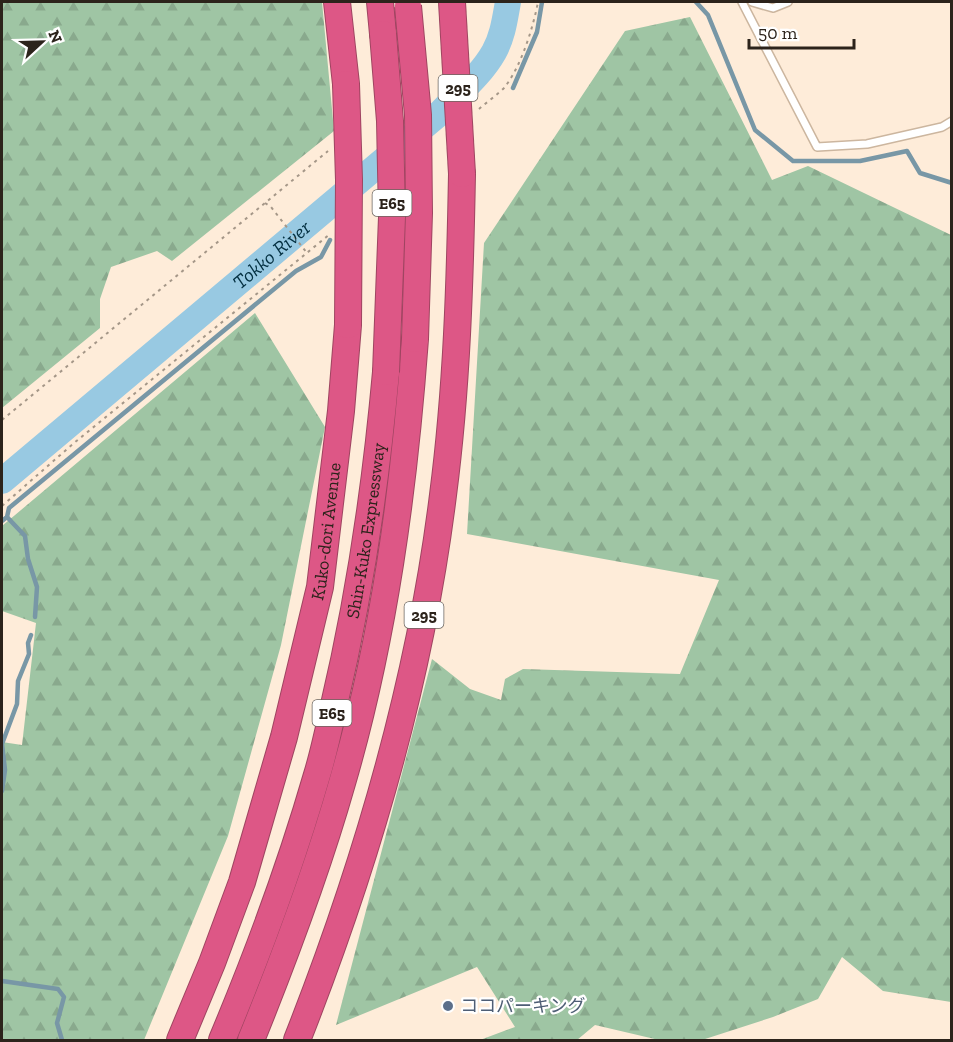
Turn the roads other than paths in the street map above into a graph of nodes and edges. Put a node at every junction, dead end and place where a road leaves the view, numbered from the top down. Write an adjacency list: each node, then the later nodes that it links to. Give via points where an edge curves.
1 (337, 2): 9 (highway, Kuko-dori Avenue, bridge, via 346,84 348,325 320,587 284,737 242,882)
2 (380, 2): 10 (highway, Shin-Kuko Expressway / E65, bridge, via 390,121 392,217 386,372 366,550 318,774 247,981)
3 (452, 2): 12 (highway, 295, bridge, via 462,174 460,292 444,494 427,600 394,747 350,900)
4 (742, 2): 8 (lane, via 817,147 867,144 942,127)
5 (752, 2): 6 (lane, via 772,8)
6 (788, 2)
7 (407, 4): 11 (highway, Shin-Kuko Expressway / E65, bridge, via 418,115 419,213 415,339 397,521 371,664 343,782 307,896)
8 (951, 121)
9 (180, 1041)
10 (222, 1041)
11 (251, 1041)
12 (297, 1041)

